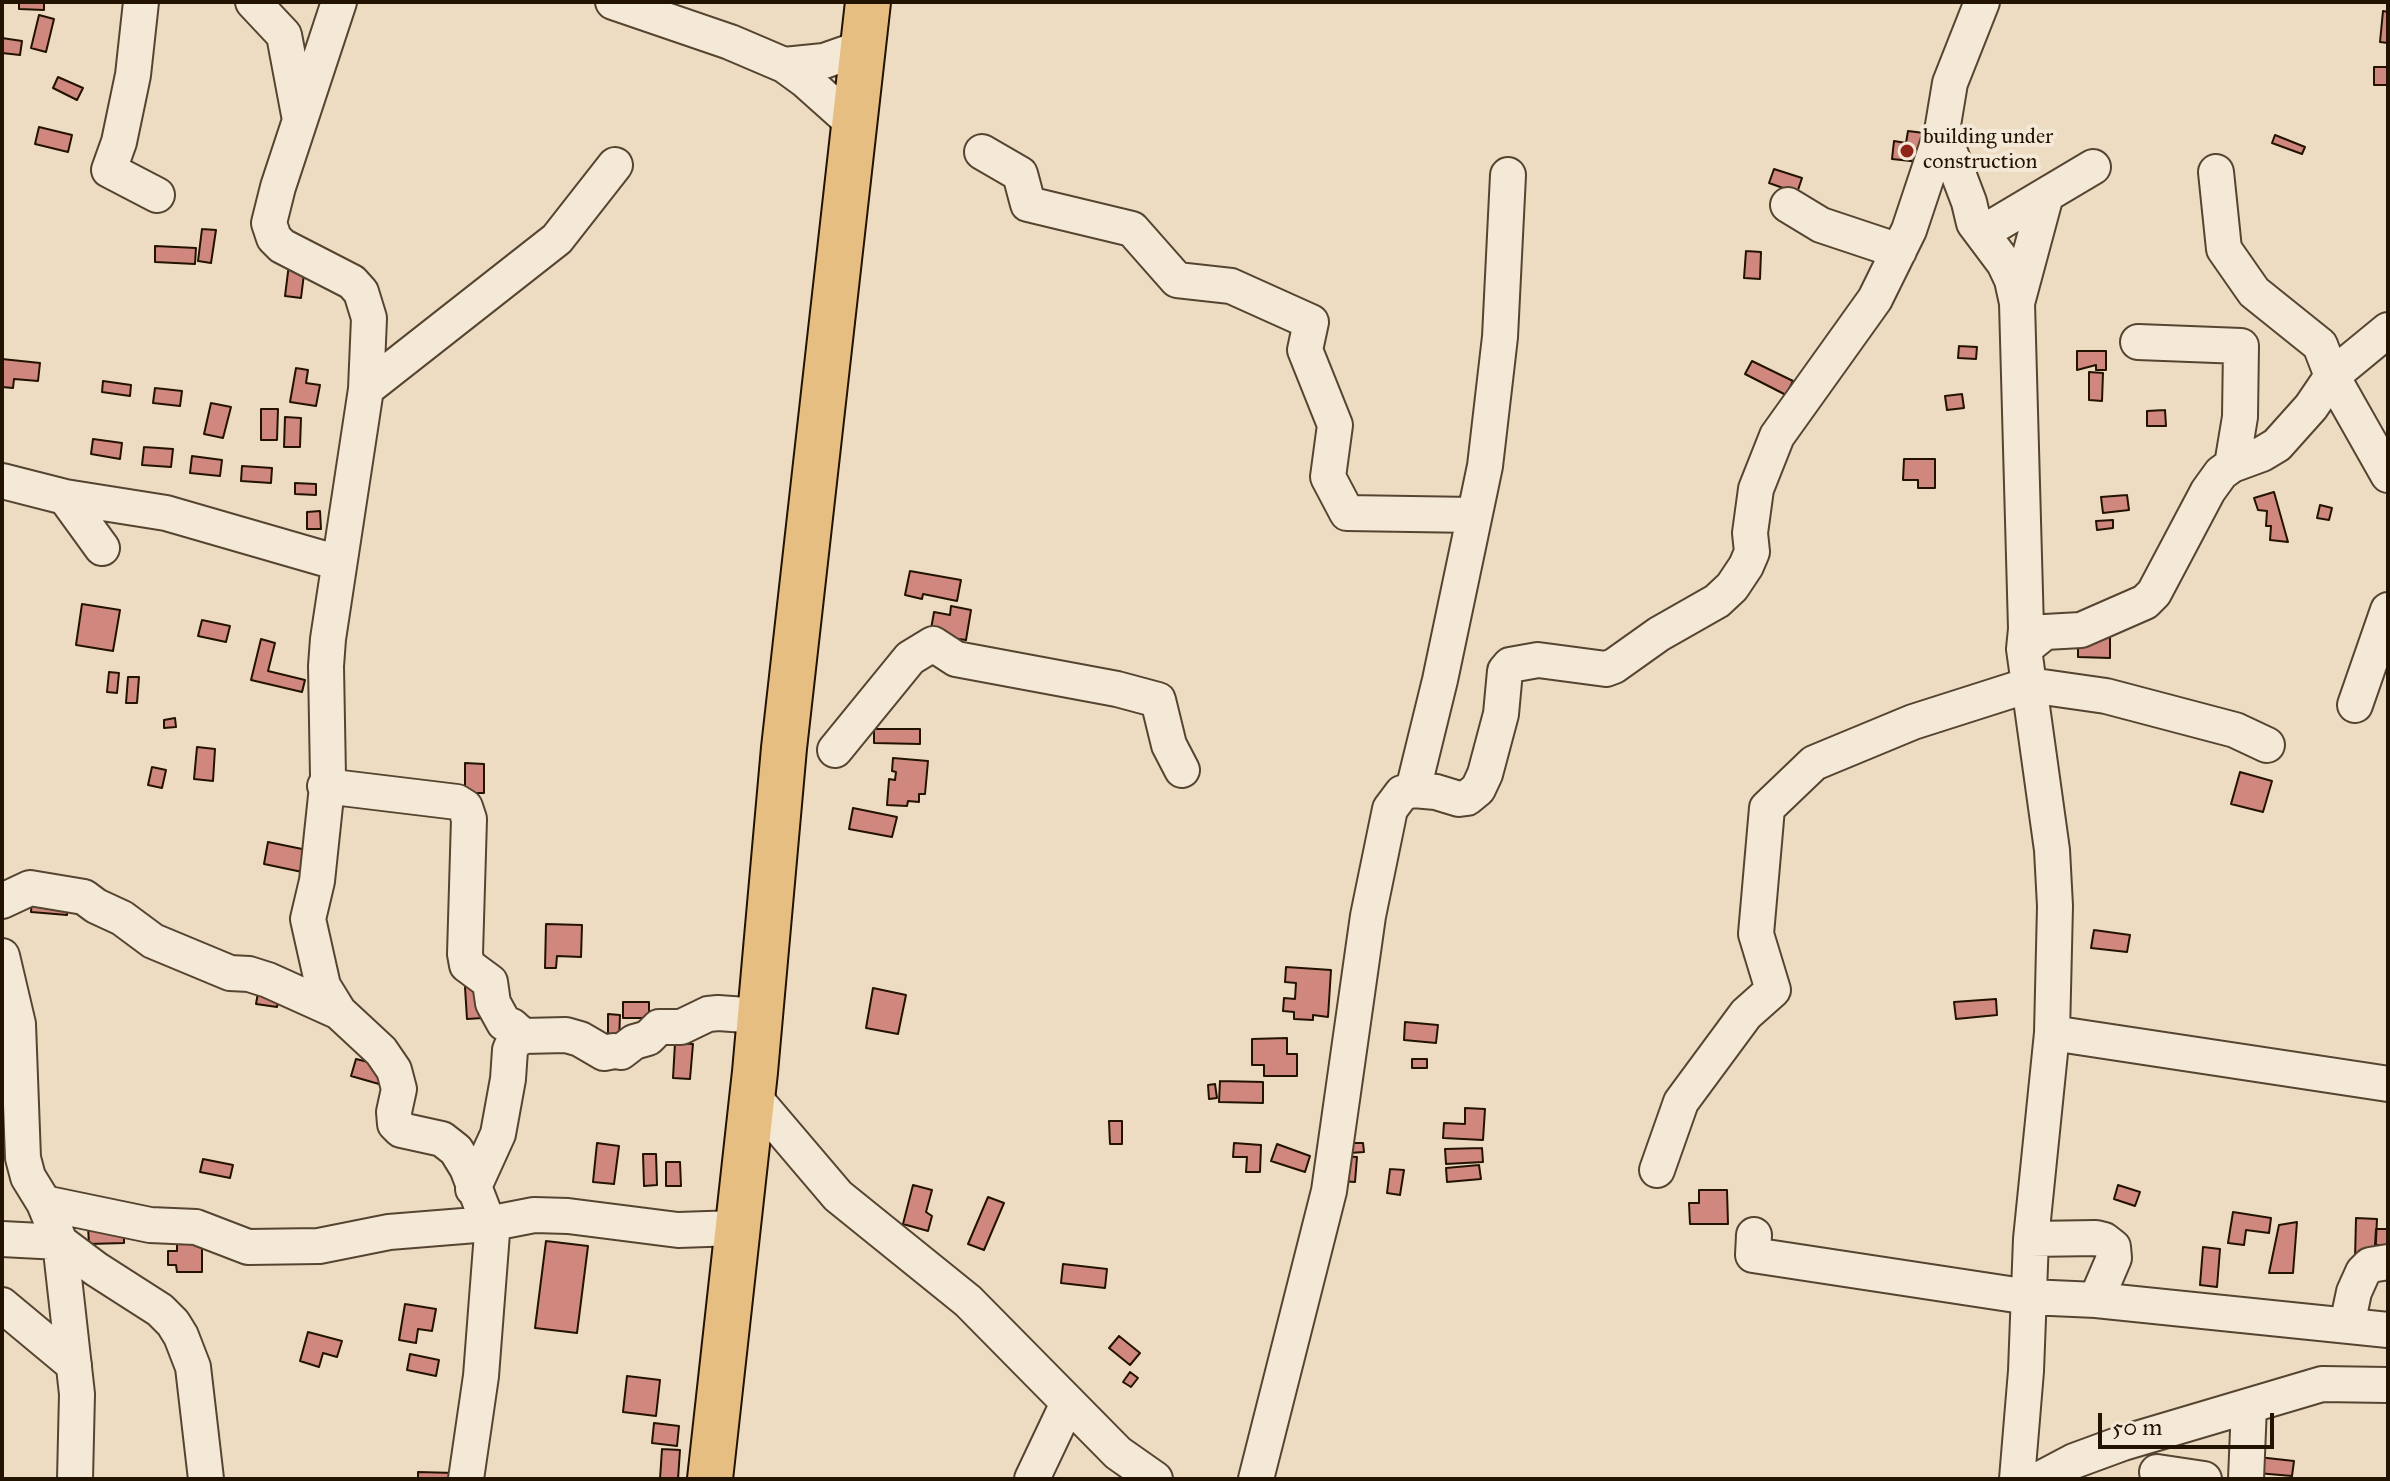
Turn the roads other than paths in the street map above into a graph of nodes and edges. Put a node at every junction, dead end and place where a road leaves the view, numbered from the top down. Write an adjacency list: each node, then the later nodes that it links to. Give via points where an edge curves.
1 (141, 2): 17 (street, via 133,75 109,170)
2 (253, 2): 10 (street, via 284,35)
3 (339, 2): 10 (street)
4 (613, 2): 8 (street)
5 (868, 2): 7 (main road)
6 (1982, 2): 11 (street, via 1950,83)
7 (864, 47): 8 (street, via 824,61); 9 (main road)
8 (784, 65): 9 (street)
9 (853, 123): 46 (main road)
10 (301, 124): 26 (street, via 275,199 270,231 282,246 352,282 361,292 369,318)
11 (1942, 131): 20 (street); 21 (street)
12 (982, 152): 31 (street, via 1020,174 1028,204 1132,229 1177,280 1231,286 1311,322 1305,350 1335,425 1328,477 1347,513)
13 (615, 165): 26 (street, via 557,239)
14 (2093, 167): 18 (street)
15 (2216, 172): 25 (street, via 2224,249 2254,292 2320,345)
16 (1508, 175): 31 (street, via 1500,337)
17 (157, 195)
18 (2046, 195): 20 (street); 22 (street)
19 (1788, 205): 21 (street, via 1821,225)
20 (1982, 233): 22 (street, via 2004,263)
21 (1899, 251): 42 (street, via 1875,299 1777,436 1756,489 1752,552 1732,587 1606,669 1538,660 1510,665 1478,789 1459,799)
22 (2017, 303): 35 (street)
23 (2388, 330): 25 (street)
24 (2138, 342): 27 (street, via 2241,346 2240,417)
25 (2332, 376): 27 (street, via 2277,445); 28 (street)
26 (366, 389): 33 (street)
27 (2232, 465): 35 (street, via 2208,491 2145,602 2081,630 2045,632)
28 (2388, 475)
29 (2, 481): 30 (street)
30 (65, 497): 32 (street); 33 (street, via 166,513)
31 (1474, 515): 42 (street)
32 (102, 548)
33 (339, 563): 41 (street, via 326,666)
34 (2388, 610): 37 (street)
35 (2024, 649): 36 (street)
36 (2029, 685): 38 (street, via 2106,696 2235,730); 47 (street, via 2052,850); 51 (street, via 1913,722 1814,763 1767,808 1756,934 1773,990 1746,1014 1681,1102)
37 (2355, 705)
38 (2267, 745)
39 (835, 750): 40 (street, via 910,658 933,644 956,659 1158,700 1169,745)
40 (1182, 770)
41 (325, 786): 45 (street, via 317,881 308,919 323,986); 48 (street, via 465,807 467,965 490,982 504,1023)
42 (1413, 790): 78 (street, via 1402,793 1390,809 1368,916 1329,1191)
43 (2, 901): 45 (street, via 30,888 84,897 153,941 230,973 268,980)
44 (2, 956): 53 (street, via 18,1024 23,1158)
45 (339, 1012): 52 (street, via 394,1070 399,1089 395,1124 442,1139 456,1150)
46 (760, 1016): 48 (street, via 708,1014 681,1027 659,1027 621,1052 604,1053 566,1035); 50 (main road)
47 (2052, 1033): 49 (street); 58 (street)
48 (523, 1036): 52 (street, via 510,1050 498,1134)
49 (2388, 1084)
50 (752, 1095): 55 (main road); 68 (street, via 838,1196 968,1301)
51 (1657, 1170)
52 (473, 1189): 54 (street)
53 (44, 1203): 54 (street, via 150,1225 196,1227 248,1247 319,1246 389,1232); 59 (street)
54 (488, 1224): 55 (street, via 534,1215 678,1230); 74 (street, via 492,1233 481,1376)
55 (737, 1228): 75 (main road)
56 (1754, 1235): 61 (street, via 1753,1255)
57 (2, 1239): 59 (street)
58 (2031, 1239): 61 (street); 62 (street, via 2096,1238 2113,1247 2114,1258)
59 (60, 1242): 66 (street); 73 (street, via 173,1323 193,1367)
60 (2388, 1262): 64 (street, via 2363,1272)
61 (2029, 1297): 62 (street); 79 (street)
62 (2096, 1300): 64 (street)
63 (2, 1305): 66 (street)
64 (2347, 1325): 65 (street)
65 (2388, 1330)
66 (74, 1365): 72 (street)
67 (2388, 1385): 69 (street, via 2322,1384)
68 (1068, 1403): 76 (street); 77 (street, via 1118,1453)
69 (2249, 1406): 70 (street); 82 (street)
70 (2150, 1435): 71 (street); 80 (street, via 2074,1461)
71 (2158, 1476): 81 (street)
72 (75, 1479)
73 (206, 1479)
74 (466, 1479)
75 (710, 1479)
76 (1032, 1479)
77 (1155, 1479)
78 (1256, 1479)
79 (2017, 1479)
80 (2040, 1479)
81 (2204, 1479)
82 (2246, 1479)

